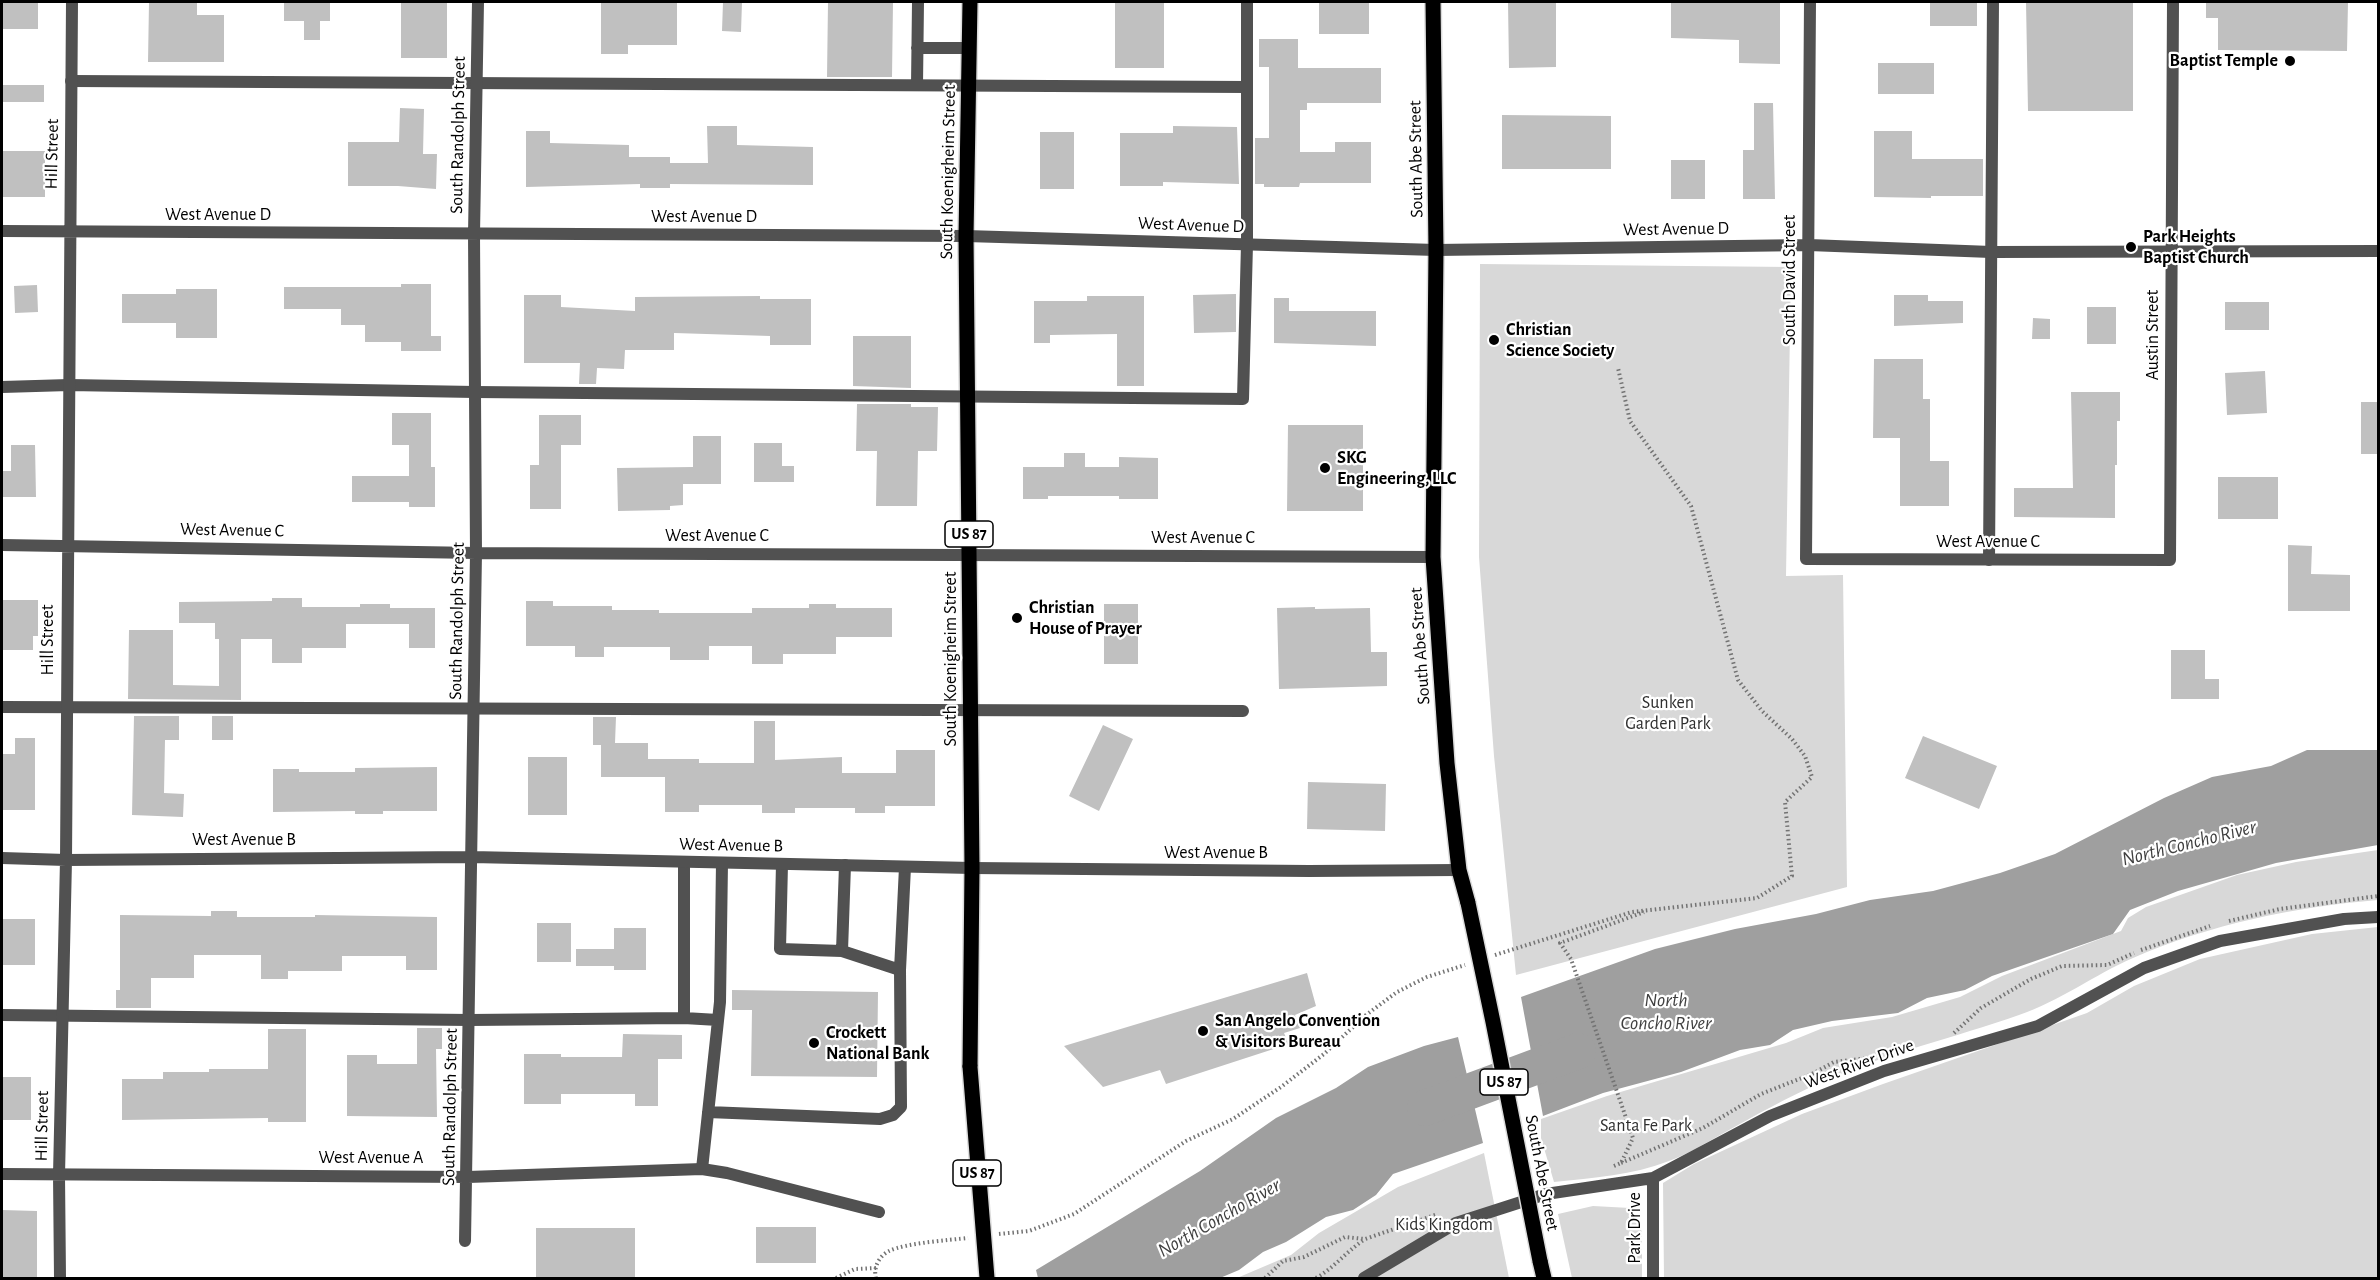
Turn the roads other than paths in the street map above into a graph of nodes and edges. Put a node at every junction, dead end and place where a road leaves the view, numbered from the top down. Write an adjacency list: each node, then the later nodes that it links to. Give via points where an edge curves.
1 (72, 2): 12 (street, Hill Street)
2 (478, 2): 13 (street, South Randolph Street)
3 (918, 2): 10 (street)
4 (970, 2): 11 (main road, South Koenigheim Street / US 87)
5 (1247, 2): 16 (street)
6 (1433, 2): 23 (main road, South Abe Street / US 87)
7 (1810, 2): 22 (street, South David Street)
8 (1993, 2): 25 (street)
9 (2173, 2): 26 (street, Austin Street)
10 (917, 48): 11 (street); 14 (street)
11 (969, 48): 15 (main road, South Koenigheim Street / US 87)
12 (71, 81): 13 (street); 18 (street, Hill Street)
13 (477, 83): 14 (street); 19 (street, South Randolph Street)
14 (917, 85): 15 (street)
15 (969, 86): 16 (street); 20 (main road, South Koenigheim Street / US 87)
16 (1246, 87): 21 (street)
17 (2, 231): 18 (street, West Avenue D)
18 (69, 233): 19 (street, West Avenue D); 27 (street, Hill Street)
19 (474, 234): 20 (street, West Avenue D); 29 (street, South Randolph Street)
20 (966, 236): 21 (street, West Avenue D); 30 (main road, South Koenigheim Street / US 87)
21 (1246, 244): 23 (street, West Avenue D); 30 (street, via 1243,399)
22 (1809, 245): 23 (street, West Avenue D); 25 (street, West Avenue D); 36 (street, South David Street)
23 (1436, 250): 35 (main road, South Abe Street / US 87)
24 (2379, 251): 26 (street, West Avenue D)
25 (1991, 252): 26 (street, West Avenue D); 37 (street)
26 (2171, 253): 38 (street, Austin Street)
27 (69, 385): 28 (street); 29 (street); 31 (street, Hill Street)
28 (2, 387)
29 (475, 392): 30 (street); 33 (street, South Randolph Street)
30 (968, 397): 34 (main road, South Koenigheim Street / US 87)
31 (67, 545): 32 (street, West Avenue C); 33 (street, West Avenue C); 40 (street, Hill Street)
32 (2, 546)
33 (476, 553): 34 (street, West Avenue C); 41 (street, South Randolph Street)
34 (970, 556): 35 (street, West Avenue C); 42 (main road, South Koenigheim Street / US 87)
35 (1433, 557): 53 (main road, South Abe Street / US 87, via 1447,763)
36 (1806, 559): 37 (street, West Avenue C)
37 (1989, 560): 38 (street, West Avenue C)
38 (2170, 560)
39 (2, 707): 40 (street)
40 (66, 707): 41 (street); 46 (street, Hill Street)
41 (474, 709): 42 (street); 44 (street, South Randolph Street)
42 (971, 709): 43 (street); 52 (main road, South Koenigheim Street / US 87)
43 (1242, 711)
44 (472, 856): 46 (street, West Avenue B); 47 (street, West Avenue B); 60 (street, South Randolph Street)
45 (2, 858): 46 (street, West Avenue B)
46 (66, 860): 58 (street, Hill Street)
47 (684, 862): 48 (street, West Avenue B); 59 (street)
48 (722, 863): 49 (street, West Avenue B); 61 (street)
49 (782, 864): 50 (street, West Avenue B); 55 (street, via 780,949)
50 (845, 865): 51 (street, West Avenue B); 55 (street)
51 (905, 867): 52 (street, West Avenue B); 56 (street)
52 (972, 868): 53 (street, West Avenue B); 71 (main road, South Koenigheim Street / US 87, bridge, via 970,1067)
53 (1459, 870): 73 (main road, South Abe Street / US 87, bridge)
54 (2379, 916): 67 (street, West River Drive, via 2220,941 2144,968 2038,1026 1874,1075 1770,1116)
55 (842, 951): 56 (street)
56 (900, 970): 62 (street, via 901,1107 893,1115 880,1119)
57 (2, 1015): 58 (street)
58 (62, 1017): 60 (street); 65 (street, Hill Street)
59 (684, 1018): 60 (street); 61 (street)
60 (470, 1020): 66 (street, South Randolph Street)
61 (718, 1020): 62 (street)
62 (708, 1112): 63 (street)
63 (702, 1169): 66 (street, West Avenue A); 68 (street, West Avenue A)
64 (2, 1174): 65 (street, West Avenue A)
65 (59, 1175): 66 (street, West Avenue A); 70 (street, Hill Street)
66 (468, 1177): 69 (street, South Randolph Street)
67 (1653, 1178): 72 (street, West River Drive, via 1546,1194 1455,1223); 74 (street, Park Drive)
68 (879, 1212)
69 (465, 1241)
70 (60, 1278)
71 (987, 1278)
72 (1364, 1278)
73 (1544, 1278)
74 (1653, 1278)

